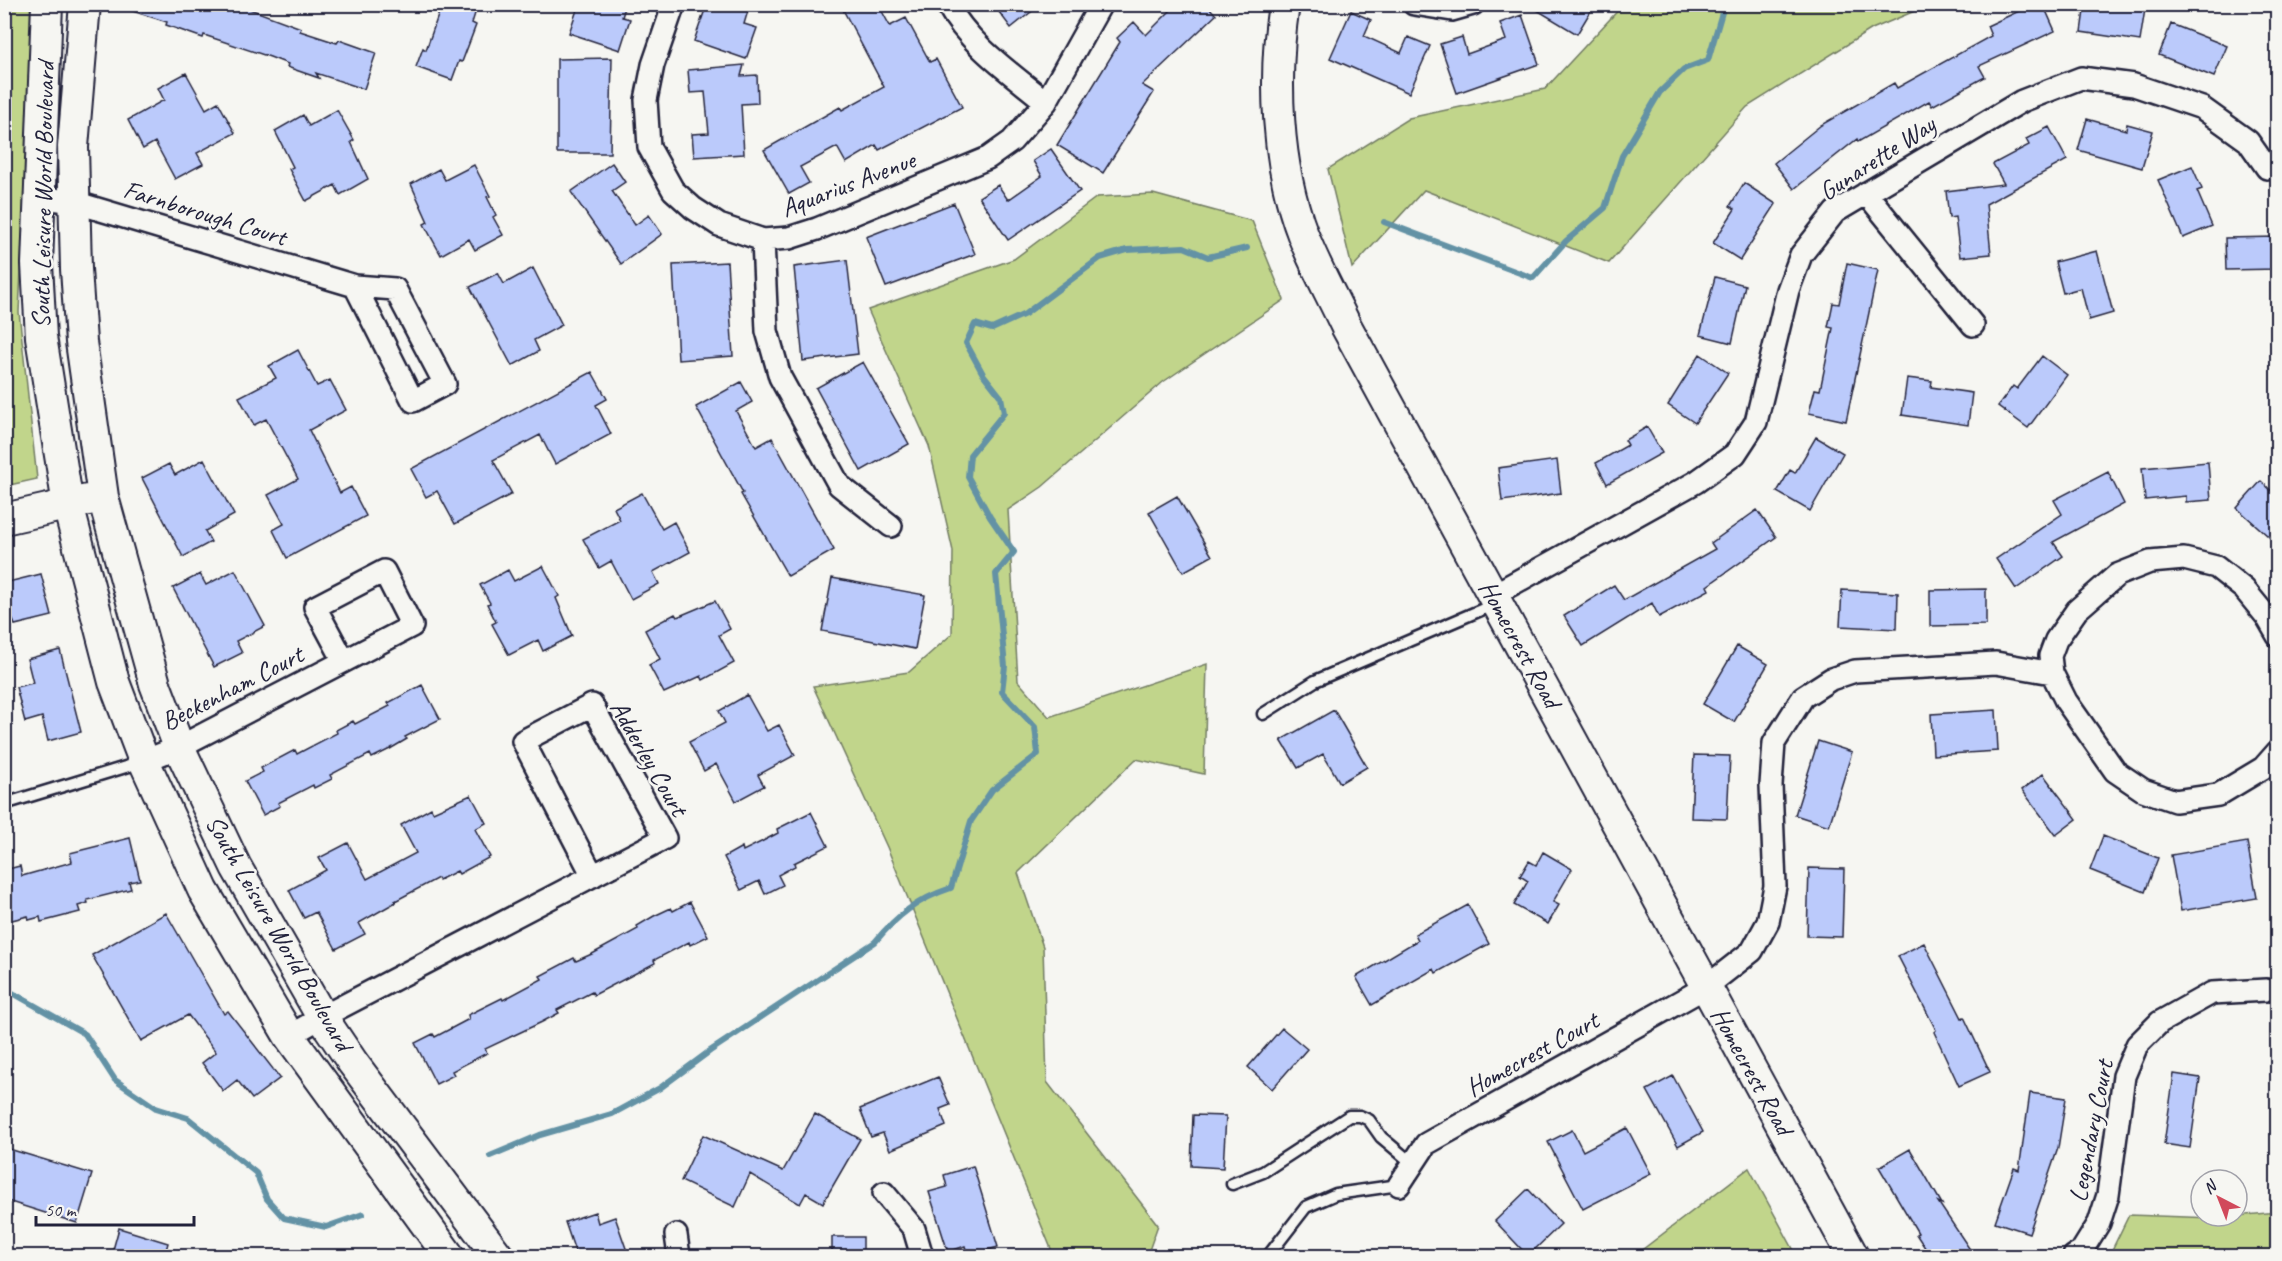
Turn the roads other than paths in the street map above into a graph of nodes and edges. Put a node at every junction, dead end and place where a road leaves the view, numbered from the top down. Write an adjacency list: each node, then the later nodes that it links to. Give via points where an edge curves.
1 (47, 4): 12 (street, South Leisure World Boulevard)
2 (85, 4): 13 (street, South Leisure World Boulevard, via 74,147)
3 (674, 4): 14 (street, Aquarius Avenue, via 653,65 646,100 649,147 673,190 693,208 719,225)
4 (947, 4): 9 (street, via 976,45)
5 (1101, 4): 9 (street, Aquarius Avenue)
6 (1284, 4): 21 (street, Homecrest Road, via 1278,83 1282,159 1302,234 1346,326)
7 (1414, 4): 8 (street, via 1452,10)
8 (1473, 4)
9 (1046, 102): 14 (street, Aquarius Avenue, via 1012,141 988,158 818,229 789,238)
10 (2267, 168): 11 (street, Gunarette Way, via 2248,141 2202,108 2134,85 2080,78 2022,100)
11 (1866, 193): 16 (street); 21 (street, Gunarette Way, via 1835,212 1801,255 1788,290 1756,422 1735,454 1696,482)
12 (39, 197): 13 (street, Farnborough Court); 18 (street, South Leisure World Boulevard, via 41,337)
13 (74, 202): 15 (street, Farnborough Court); 17 (street, South Leisure World Boulevard, via 81,342)
14 (763, 240): 20 (street, via 767,331 780,377 839,485)
15 (355, 286): 15 (street, Farnborough Court, via 395,289 445,384 413,401)
16 (1973, 325)
17 (103, 497): 18 (street); 26 (street, South Leisure World Boulevard, via 155,684)
18 (68, 505): 19 (street); 28 (street, South Leisure World Boulevard, via 114,682)
19 (4, 519)
20 (891, 526)
21 (1495, 599): 25 (lane, via 1315,681); 31 (street, Homecrest Road)
22 (2277, 636): 24 (street, via 2244,589 2216,567 2184,559 2150,562 2117,575 2076,610 2056,640 2050,656)
23 (344, 661): 23 (street, Beckenham Court, via 315,606 384,571 412,626); 26 (street, Beckenham Court)
24 (2052, 673): 27 (street, via 2066,701 2115,771 2144,790 2175,801 2218,795 2263,768); 31 (street, Homecrest Court, via 1996,663 1855,671 1831,679 1803,697 1774,743 1771,785 1775,886 1768,922 1752,951)
25 (1263, 714)
26 (179, 747): 28 (street, Beckenham Court); 33 (street, South Leisure World Boulevard, via 236,867)
27 (2277, 751)
28 (144, 761): 29 (lane); 34 (street, South Leisure World Boulevard, via 203,890)
29 (4, 804)
30 (593, 876): 30 (street, Adderley Court, via 523,741 592,705 664,838); 33 (street, Adderley Court)
31 (1706, 987): 35 (street, Homecrest Court, via 1426,1144); 45 (street, Homecrest Road)
32 (2266, 990): 46 (street, Legendary Court, via 2212,993 2160,1022 2137,1045 2124,1076 2108,1195 2099,1223)
33 (322, 1017): 34 (street, Adderley Court); 41 (street, South Leisure World Boulevard)
34 (290, 1036): 40 (street, South Leisure World Boulevard)
35 (1413, 1164): 36 (lane, via 1381,1137 1369,1120 1349,1116 1263,1172); 37 (street, Homecrest Court)
36 (1232, 1185)
37 (1399, 1185): 44 (lane, via 1336,1194 1306,1207)
38 (884, 1193): 43 (street, via 914,1229)
39 (676, 1235): 42 (street)
40 (449, 1257)
41 (498, 1257)
42 (679, 1257)
43 (922, 1257)
44 (1268, 1257)
45 (1853, 1257)
46 (2074, 1257)

